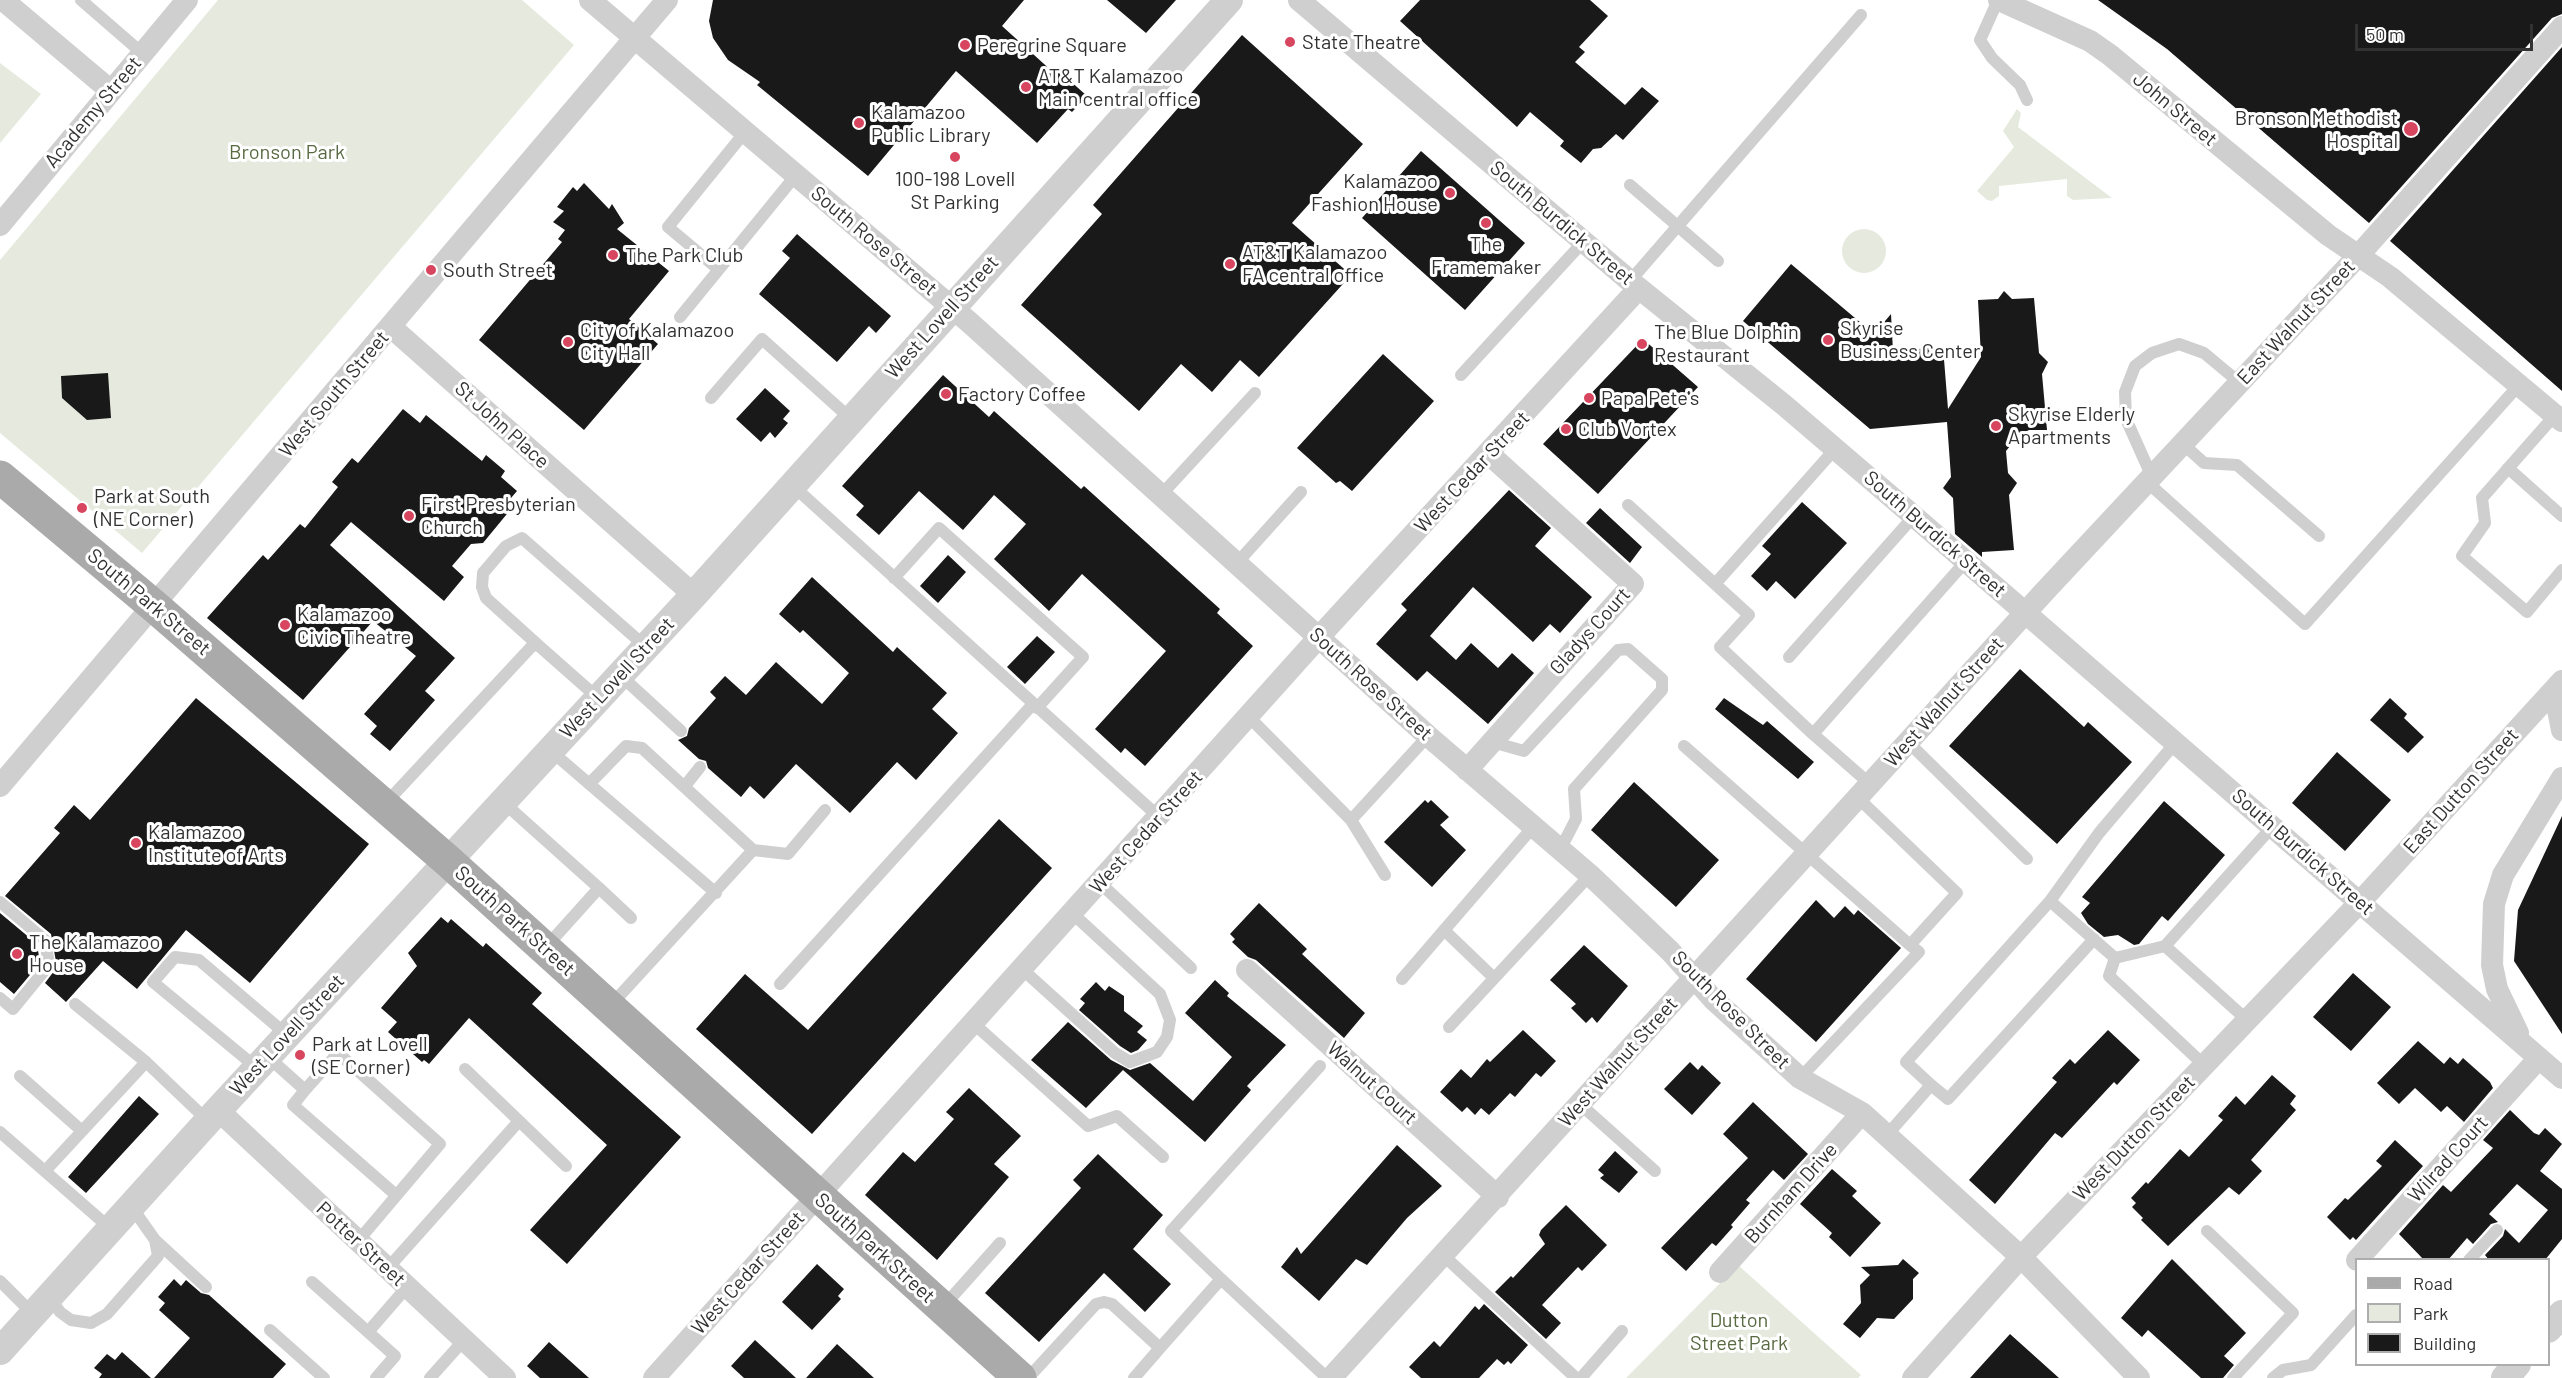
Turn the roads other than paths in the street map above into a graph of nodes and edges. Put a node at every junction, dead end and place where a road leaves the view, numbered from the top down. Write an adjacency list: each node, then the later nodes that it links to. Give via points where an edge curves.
1 (3, 0): 13 (street)
2 (81, 0): 12 (lane)
3 (186, 0): 12 (street, Academy Street)
4 (590, 0): 11 (street, South Rose Street)
5 (667, 0): 11 (street, West South Street)
6 (1229, 0): 25 (street, West Lovell Street)
7 (1299, 0): 20 (street, South Burdick Street)
8 (1998, 0): 14 (lane, via 1980,40 2020,85); 21 (street, John Street, via 2091,40)
9 (1861, 15): 19 (lane)
10 (2562, 27): 21 (street, East Walnut Street)
11 (635, 38): 15 (street, South Rose Street); 27 (street, West South Street)
12 (142, 53): 13 (street, Academy Street)
13 (111, 92): 18 (street, Academy Street)
14 (2027, 100)
15 (745, 132): 16 (street, South Rose Street); 23 (lane, via 668,227)
16 (796, 174): 23 (lane); 25 (street, South Rose Street)
17 (1630, 185): 19 (lane)
18 (0, 225)
19 (1677, 225): 22 (lane); 24 (lane)
20 (1584, 241): 24 (street, South Burdick Street); 28 (lane)
21 (2357, 257): 29 (street, East Walnut Street); 30 (street, John Street, via 2390,277)
22 (1718, 261)
23 (718, 269): 26 (lane)
24 (1635, 284): 36 (street, South Burdick Street); 37 (street, West Cedar Street)
25 (951, 307): 33 (street, West Lovell Street); 43 (street, South Rose Street)
26 (680, 317)
27 (391, 327): 53 (street, St John Place); 54 (street, West South Street)
28 (1461, 375)
29 (2240, 383): 35 (street, East Walnut Street); 40 (lane, via 2204,353 2179,344 2151,353 2135,366 2125,392 2126,419)
30 (2519, 385): 34 (street, John Street); 40 (lane, via 2305,624)
31 (1255, 393): 43 (lane)
32 (711, 398): 33 (lane, via 762,339)
33 (851, 418): 41 (street, West Lovell Street)
34 (2558, 418): 38 (lane)
35 (2182, 444): 40 (street, East Walnut Street); 47 (lane, via 2204,463 2237,465)
36 (1835, 449): 45 (street, South Burdick Street); 52 (lane)
37 (1489, 454): 56 (street, West Cedar Street); 71 (street, Gladys Court, via 1633,584)
38 (2508, 468): 46 (lane); 50 (lane, via 2482,498 2485,523 2462,556 2527,612)
39 (0, 477): 54 (main road, South Park Street)
40 (2149, 480): 55 (street, East Walnut Street)
41 (792, 485): 51 (lane); 53 (street, West Lovell Street)
42 (1301, 492): 49 (lane)
43 (1161, 495): 49 (street, South Rose Street)
44 (1628, 505): 52 (lane)
45 (1914, 516): 48 (street, South Burdick Street); 59 (lane)
46 (2562, 516)
47 (2319, 536)
48 (1966, 561): 55 (street, South Burdick Street); 68 (lane)
49 (1237, 563): 56 (street, South Rose Street)
50 (2562, 570)
51 (894, 578): 64 (lane); 64 (lane, via 939,528 1083,657)
52 (1715, 584): 68 (lane, via 1749,615 1720,646)
53 (694, 596): 58 (street, West Lovell Street)
54 (154, 606): 77 (street, West South Street); 83 (main road, South Park Street)
55 (2026, 613): 70 (street, South Burdick Street); 72 (street, West Walnut Street)
56 (1319, 637): 65 (street, West Cedar Street); 69 (street, South Rose Street)
57 (538, 645): 58 (lane, via 486,598 482,587 483,573 506,546 522,538); 63 (lane); 83 (lane, via 532,646)
58 (646, 647): 60 (street, West Lovell Street)
59 (1789, 657)
60 (620, 675): 63 (street, West Lovell Street); 67 (lane)
61 (2562, 681): 101 (street, East Dutton Street)
62 (2562, 693): 66 (street, via 2558,710)
63 (598, 699): 74 (street, West Lovell Street)
64 (1035, 706): 85 (lane); 116 (lane)
65 (1249, 717): 85 (street, West Cedar Street); 86 (lane)
66 (2562, 730)
67 (681, 731)
68 (1813, 734): 81 (lane)
69 (1428, 736): 76 (street, South Rose Street); 86 (lane)
70 (2176, 741): 87 (street, South Burdick Street); 99 (lane, via 2099,832)
71 (1492, 742): 76 (street, Gladys Court); 90 (lane, via 1524,751 1618,650 1628,649 1662,680 1662,690 1574,789 1576,819)
72 (1908, 742): 81 (street, West Walnut Street); 92 (lane)
73 (1683, 746): 91 (lane)
74 (551, 751): 79 (lane); 82 (street, West Lovell Street)
75 (700, 767): 80 (lane)
76 (1467, 770): 88 (street, South Rose Street)
77 (3, 776)
78 (2562, 778): 124 (street, via 2503,875 2494,904 2492,965 2497,989)
79 (589, 784): 80 (lane, via 626,746 633,745 657,759); 98 (lane)
80 (685, 786): 89 (lane)
81 (1863, 791): 91 (street, West Walnut Street); 106 (lane, via 1957,893)
82 (503, 802): 93 (street, West Lovell Street); 97 (lane)
83 (384, 805): 93 (main road, South Park Street)
84 (825, 810): 89 (lane, via 788,854)
85 (1159, 817): 96 (street, West Cedar Street)
86 (1352, 820): 94 (lane)
87 (2273, 826): 101 (street, South Burdick Street); 107 (lane)
88 (1533, 827): 90 (street, South Rose Street); 104 (lane)
89 (753, 850): 98 (lane)
90 (1560, 850): 95 (street, South Rose Street)
91 (1805, 855): 106 (lane); 113 (street, West Walnut Street)
92 (2027, 859)
93 (448, 861): 108 (main road, South Park Street); 123 (street, West Lovell Street)
94 (1385, 875)
95 (1590, 875): 113 (street, South Rose Street); 114 (lane)
96 (1100, 883): 102 (street, West Cedar Street); 110 (lane)
97 (598, 888): 103 (lane); 108 (lane)
98 (717, 892): 119 (lane)
99 (2050, 901): 105 (lane); 133 (lane, via 1906,1062)
100 (0, 902): 117 (lane, via 45,940 49,965 13,1009)
101 (2360, 902): 120 (street, West Dutton Street); 124 (street, South Burdick Street)
102 (1072, 913): 111 (street, West Cedar Street); 111 (lane, via 1160,994 1170,1020 1167,1037 1158,1052 1130,1062 1083,1026)
103 (630, 918)
104 (1444, 930): 114 (lane); 115 (lane)
105 (2094, 939): 109 (lane); 133 (lane, via 1948,1099)
106 (1910, 945): 131 (lane, via 1918,952)
107 (2165, 946): 109 (lane); 120 (lane)
108 (545, 948): 119 (main road, South Park Street)
109 (2115, 958): 127 (lane, via 2109,976)
110 (1191, 968)
111 (1022, 969): 121 (street, West Cedar Street)
112 (1247, 970): 148 (street, Walnut Court)
113 (1693, 977): 131 (street, South Rose Street); 135 (street, West Walnut Street)
114 (1494, 978): 122 (lane)
115 (1402, 979)
116 (780, 984)
117 (0, 998)
118 (75, 1004): 125 (lane)
119 (610, 1006): 147 (main road, South Park Street)
120 (2247, 1020): 127 (street, West Dutton Street)
121 (973, 1023): 142 (lane, via 1088,1126 1117,1116); 147 (street, West Cedar Street)
122 (1449, 1027)
123 (288, 1035): 126 (street, West Lovell Street); 126 (lane, via 199,960 175,957 153,982)
124 (2533, 1053): 132 (street, South Burdick Street); 159 (street, Wilrad Court)
125 (146, 1062): 137 (lane); 140 (lane)
126 (262, 1063): 134 (lane); 137 (street, West Lovell Street)
127 (2204, 1065): 157 (street, West Dutton Street)
128 (1320, 1066): 162 (lane, via 1171,1231)
129 (465, 1069): 138 (lane)
130 (20, 1076): 140 (lane)
131 (1800, 1078): 136 (street, South Rose Street)
132 (2562, 1078)
133 (1931, 1085): 141 (lane)
134 (305, 1090): 146 (lane, via 293,1105); 146 (lane, via 338,1053 440,1144)
135 (1580, 1104): 145 (lane); 148 (street, West Walnut Street)
136 (1862, 1113): 141 (street, South Rose Street); 161 (street, Burnham Drive)
137 (213, 1115): 149 (street, West Lovell Street); 154 (street, Potter Street)
138 (519, 1121): 143 (lane); 160 (lane)
139 (0, 1131): 144 (lane)
140 (82, 1131): 144 (lane)
141 (1887, 1135): 157 (street, South Rose Street)
142 (1163, 1157)
143 (566, 1166)
144 (46, 1170): 150 (lane)
145 (1655, 1171)
146 (396, 1195): 154 (lane)
147 (818, 1196): 168 (main road, South Park Street); 181 (street, West Cedar Street)
148 (1498, 1197): 156 (street, West Walnut Street)
149 (131, 1206): 150 (street, West Lovell Street); 153 (lane)
150 (111, 1228): 167 (street, West Lovell Street)
151 (2497, 1230): 158 (lane)
152 (2207, 1231): 191 (lane, via 2293,1313)
153 (155, 1240): 165 (lane); 167 (lane, via 158,1256 107,1314 91,1323 71,1320)
154 (358, 1241): 160 (street, Potter Street)
155 (1000, 1243): 168 (lane)
156 (1444, 1256): 186 (street, West Walnut Street); 187 (lane)
157 (2021, 1257): 189 (street, West Dutton Street); 190 (street, South Rose Street)
158 (2476, 1257)
159 (2358, 1258)
160 (388, 1269): 166 (street, Potter Street)
161 (1720, 1272)
162 (1221, 1279): 174 (lane); 185 (lane)
163 (0, 1281): 167 (lane)
164 (312, 1282): 172 (lane)
165 (206, 1287)
166 (407, 1287): 172 (lane); 173 (street, Potter Street)
167 (41, 1306): 175 (street, West Lovell Street)
168 (942, 1308): 182 (main road, South Park Street)
169 (2355, 1316): 192 (lane, via 2311,1365 2283,1370)
170 (270, 1330): 177 (lane)
171 (1622, 1331): 188 (lane)
172 (368, 1332): 178 (lane, via 395,1356)
173 (464, 1340): 179 (lane); 180 (street, Potter Street)
174 (1160, 1348): 183 (lane, via 1112,1304 1104,1302 1096,1304); 184 (lane)
175 (0, 1351)
176 (2516, 1366): 193 (street)
177 (324, 1378)
178 (376, 1378)
179 (430, 1378)
180 (505, 1378)
181 (654, 1378)
182 (1020, 1378)
183 (1028, 1378)
184 (1134, 1378)
185 (1326, 1378)
186 (1331, 1378)
187 (1576, 1378)
188 (1581, 1378)
189 (1913, 1378)
190 (2139, 1378)
191 (2233, 1378)
192 (2273, 1378)
193 (2505, 1378)

